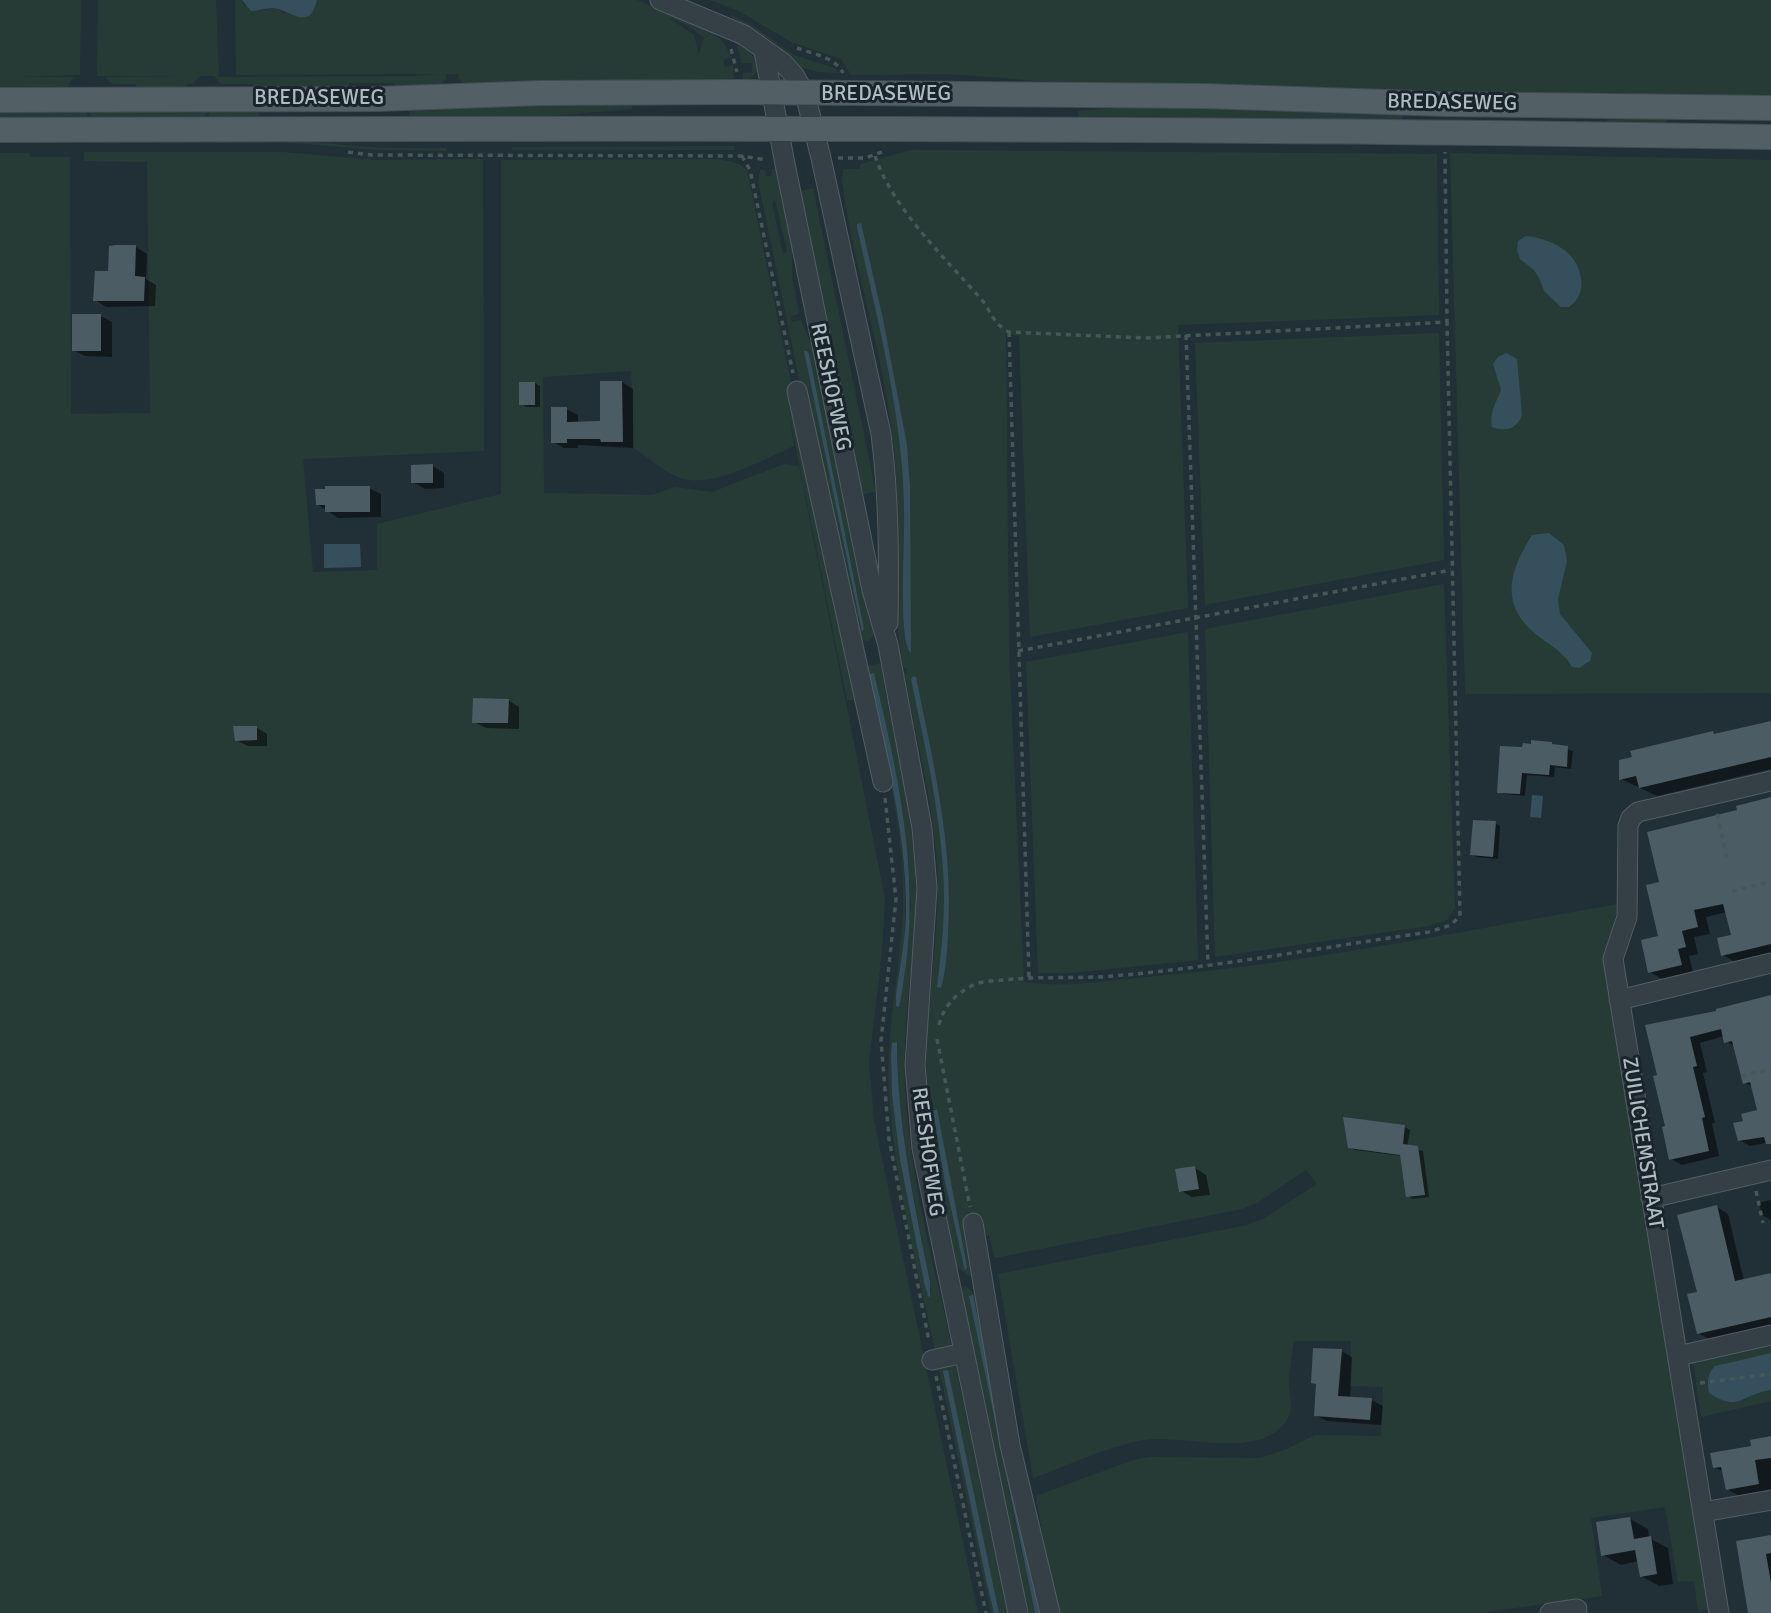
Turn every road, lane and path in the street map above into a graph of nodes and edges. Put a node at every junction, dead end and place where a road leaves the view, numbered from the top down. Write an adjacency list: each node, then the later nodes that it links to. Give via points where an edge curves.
1 (660, 0): 2 (street, REESHOFWEG, via 726,26)
2 (764, 51): 3 (street, REESHOFWEG); 4 (street, REESHOFWEG, via 783,63)
3 (772, 93): 4 (main road, BREDASEWEG); 5 (main road, BREDASEWEG, via 541,93); 9 (street, REESHOFWEG)
4 (805, 94): 7 (main road, BREDASEWEG, via 1204,96); 10 (street, REESHOFWEG)
5 (377, 99): 6 (main road, BREDASEWEG); 12 (main road, via 391,113)
6 (0, 100)
7 (1447, 104): 8 (main road, BREDASEWEG); 14 (main road, via 1429,116)
8 (1771, 108)
9 (779, 128): 10 (main road, BREDASEWEG); 12 (main road, BREDASEWEG); 23 (street, REESHOFWEG, via 872,590)
10 (814, 128): 14 (main road, BREDASEWEG); 23 (street, REESHOFWEG, via 881,434 889,533)
11 (0, 130): 12 (main road, BREDASEWEG)
12 (375, 130)
13 (1771, 137): 14 (main road, BREDASEWEG)
14 (1444, 141): 17 (path)
15 (875, 155): 18 (path, via 880,172 914,221 985,303 997,326)
16 (742, 156): 20 (path, REESHOFWEG, via 750,170)
17 (1447, 322): 19 (path); 21 (path)
18 (1009, 332): 19 (path, via 1145,338); 24 (path)
19 (1186, 335): 22 (path)
20 (797, 391): 25 (street, REESHOFWEG)
21 (1451, 570): 22 (path); 33 (path, via 1460,916 1451,925 1429,932)
22 (1195, 619): 24 (path); 33 (path)
23 (888, 645): 25 (street); 43 (street, REESHOFWEG, via 922,828 927,888 917,1024 917,1104)
24 (1018, 651): 34 (path)
25 (855, 652): 27 (street, REESHOFWEG)
26 (1771, 781): 28 (street, ZUILICHEMSTRAAT)
27 (883, 782)
28 (1712, 794): 29 (path); 35 (street, ZUILICHEMSTRAAT, via 1638,812 1631,818 1627,917 1613,959)
29 (1728, 863)
30 (1771, 882): 31 (path)
31 (1732, 891)
32 (1771, 963): 35 (street)
33 (1208, 965): 34 (path, via 1114,976)
34 (1029, 977): 40 (path, via 977,983 951,999 936,1034)
35 (1619, 1000): 39 (street, ZUILICHEMSTRAAT)
36 (1771, 1069): 37 (path)
37 (1741, 1076)
38 (1762, 1172): 39 (street); 41 (path)
39 (1651, 1198): 44 (street, ZUILICHEMSTRAAT)
40 (973, 1223): 52 (street, via 1010,1445)
41 (1763, 1223)
42 (1771, 1335): 44 (street)
43 (964, 1353): 45 (street); 51 (street, REESHOFWEG)
44 (1678, 1356): 49 (street, ZUILICHEMSTRAAT)
45 (932, 1360)
46 (1771, 1374): 47 (path)
47 (1698, 1383)
48 (1771, 1500): 49 (street)
49 (1703, 1512): 54 (street, ZUILICHEMSTRAAT)
50 (1577, 1609): 53 (street)
51 (1018, 1613)
52 (1050, 1613)
53 (1550, 1613)
54 (1719, 1613)

